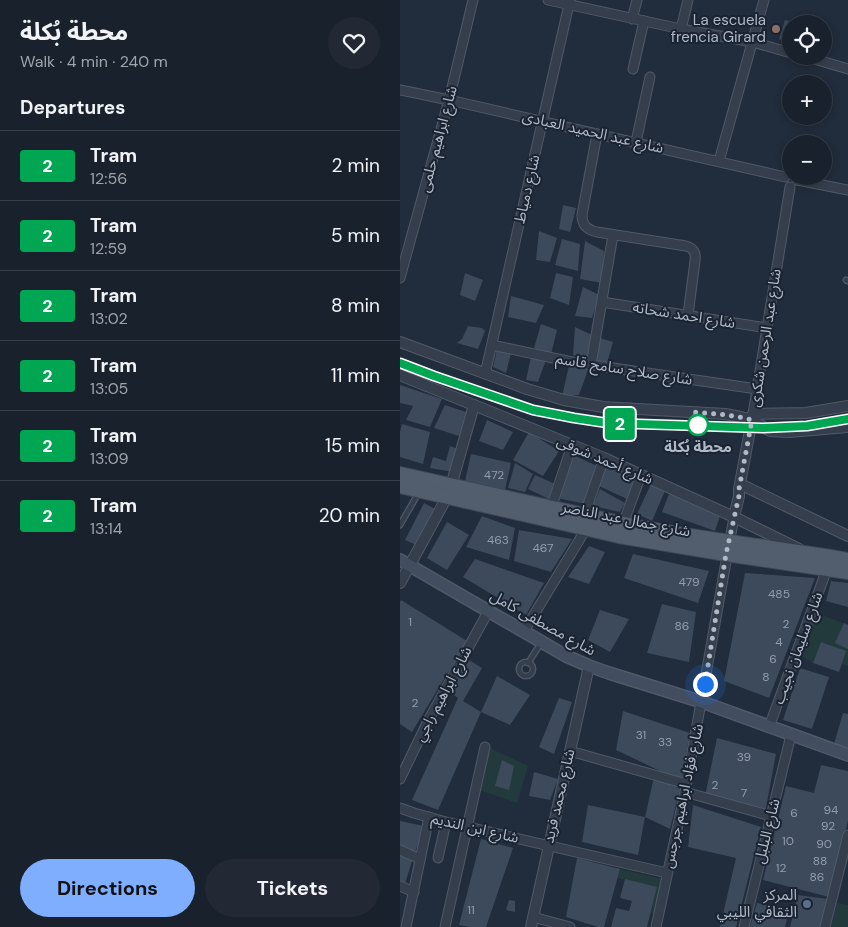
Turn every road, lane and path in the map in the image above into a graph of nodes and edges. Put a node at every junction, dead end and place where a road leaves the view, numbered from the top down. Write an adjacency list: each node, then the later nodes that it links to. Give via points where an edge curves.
1 (473, 0): 17 (street, شارع ابراهيم حلمى)
2 (548, 0): 6 (street)
3 (637, 0): 7 (street)
4 (688, 0): 9 (street)
5 (764, 0): 10 (street)
6 (570, 2): 7 (street); 18 (street, شارع دمياط)
7 (632, 18): 8 (street)
8 (644, 21): 9 (street); 13 (street)
9 (681, 29): 10 (street)
10 (752, 42): 11 (street); 21 (street)
11 (782, 50)
12 (832, 64): 14 (street)
13 (633, 69)
14 (848, 69)
15 (650, 77): 20 (street)
16 (400, 90): 17 (street, شارع عبد الحميد العبادى)
17 (449, 100): 18 (street, شارع عبد الحميد العبادى); 27 (street, شارع ابراهيم حلمى)
18 (543, 121): 19 (street, شارع عبد الحميد العبادى); 32 (street, شارع دمياط)
19 (597, 134): 20 (street, شارع عبد الحميد العبادى); 26 (street, via 582,220 589,230)
20 (636, 142): 21 (street, شارع عبد الحميد العبادى)
21 (718, 161): 22 (street, شارع عبد الحميد العبادى)
22 (782, 175)
23 (788, 185): 30 (street, شارع عبد الرحمن شكرى, via 790,187)
24 (826, 185): 25 (street, شارع عبد الحميد العبادى)
25 (848, 190)
26 (613, 235): 28 (street); 29 (street, via 692,249 696,258)
27 (400, 278)
28 (602, 302): 29 (street, شارع احمد شحاته); 33 (street)
29 (688, 315): 30 (street, شارع احمد شحاته)
30 (767, 328): 36 (street, شارع عبد الرحمن شكرى)
31 (400, 342): 34 (street)
32 (492, 345): 33 (street, شارع صلاح سامح قاسم); 34 (street, شارع دمياط)
33 (591, 365): 36 (street, شارع صلاح سامح قاسم)
34 (485, 374): 39 (street, via 546,396 584,404)
35 (400, 375): 37 (street, شارع أحمد شوقى)
36 (757, 389): 39 (street, شارع عبد الرحمن شكرى)
37 (474, 405): 41 (street, شارع أحمد شوقى); 48 (street)
38 (848, 406): 39 (street)
39 (752, 417): 40 (street, via 770,430 789,432); 45 (street, شارع عبد الرحمن شكرى)
40 (848, 427)
41 (572, 445): 42 (street, شارع أحمد شوقى); 49 (street)
42 (604, 458): 44 (street, شارع أحمد شوقى); 51 (street)
43 (400, 474): 48 (main road, شارع جمال عبد الناصر)
44 (641, 475): 50 (street, شارع أحمد شوقى); 52 (street)
45 (740, 484): 50 (street, شارع عبد الرحمن شكرى); 54 (street)
46 (400, 486): 47 (main road, شارع جمال عبد الناصر)
47 (420, 491): 48 (main road, شارع جمال عبد الناصر); 53 (lane)
48 (449, 492): 49 (main road, شارع جمال عبد الناصر); 51 (main road, شارع جمال عبد الناصر); 58 (street)
49 (551, 508): 51 (main road, شارع جمال عبد الناصر)
50 (734, 517): 55 (street, شارع فؤاد ابراهيم جرجس); 56 (street, شارع أحمد شوقى)
51 (585, 522): 52 (main road, شارع جمال عبد الناصر); 55 (main road, شارع جمال عبد الناصر, via 644,541); 63 (street)
52 (623, 524): 55 (main road, شارع جمال عبد الناصر)
53 (400, 525)
54 (848, 536)
55 (728, 548): 56 (main road, شارع جمال عبد الناصر); 59 (main road, شارع جمال عبد الناصر); 67 (street, شارع فؤاد ابراهيم جرجس)
56 (806, 552): 57 (main road, شارع جمال عبد الناصر)
57 (848, 560)
58 (405, 563): 61 (street); 62 (main road, شارع مصطفى كامل)
59 (827, 569): 60 (main road, شارع جمال عبد الناصر); 68 (street, شارع سليمان نجيب)
60 (848, 572)
61 (400, 583)
62 (488, 610): 63 (main road, شارع مصطفى كامل); 73 (street, شارع ابراهيم راجي)
63 (524, 631): 64 (main road, شارع مصطفى كامل)
64 (541, 642): 65 (lane); 66 (main road, شارع مصطفى كامل)
65 (528, 663)
66 (589, 666): 67 (main road, شارع مصطفى كامل); 71 (street, شارع محمد فريد)
67 (702, 702): 68 (main road, شارع مصطفى كامل); 75 (street, شارع فؤاد ابراهيم جرجس)
68 (769, 727): 69 (main road, شارع مصطفى كامل)
69 (791, 735): 72 (main road, شارع مصطفى كامل); 77 (street, شارع البلبل)
70 (485, 747): 80 (street)
71 (570, 751): 75 (street); 82 (street, شارع محمد فريد)
72 (848, 755)
73 (403, 762): 74 (street, شارع ابراهيم راجي)
74 (400, 779)
75 (686, 788): 77 (street); 86 (street, شارع فؤاد ابراهيم جرجس)
76 (400, 808): 78 (street, شارع ابن النديم)
77 (771, 816): 94 (street, شارع البلبل)
78 (429, 817): 79 (street, شارع ابن النديم); 85 (street)
79 (446, 822): 80 (street, شارع ابن النديم); 84 (street)
80 (468, 828): 82 (street, شارع ابن النديم); 91 (street)
81 (848, 835): 95 (street)
82 (548, 846): 86 (street, شارع ابن النديم); 89 (street, شارع محمد فريد)
83 (400, 850): 85 (street)
84 (438, 858)
85 (420, 859): 88 (street)
86 (667, 873): 93 (street, شارع فؤاد ابراهيم جرجس)
87 (400, 886): 88 (street)
88 (414, 892): 90 (street)
89 (532, 922): 92 (street)
90 (406, 927)
91 (447, 927)
92 (570, 927)
93 (656, 927)
94 (744, 927)
95 (826, 927)

